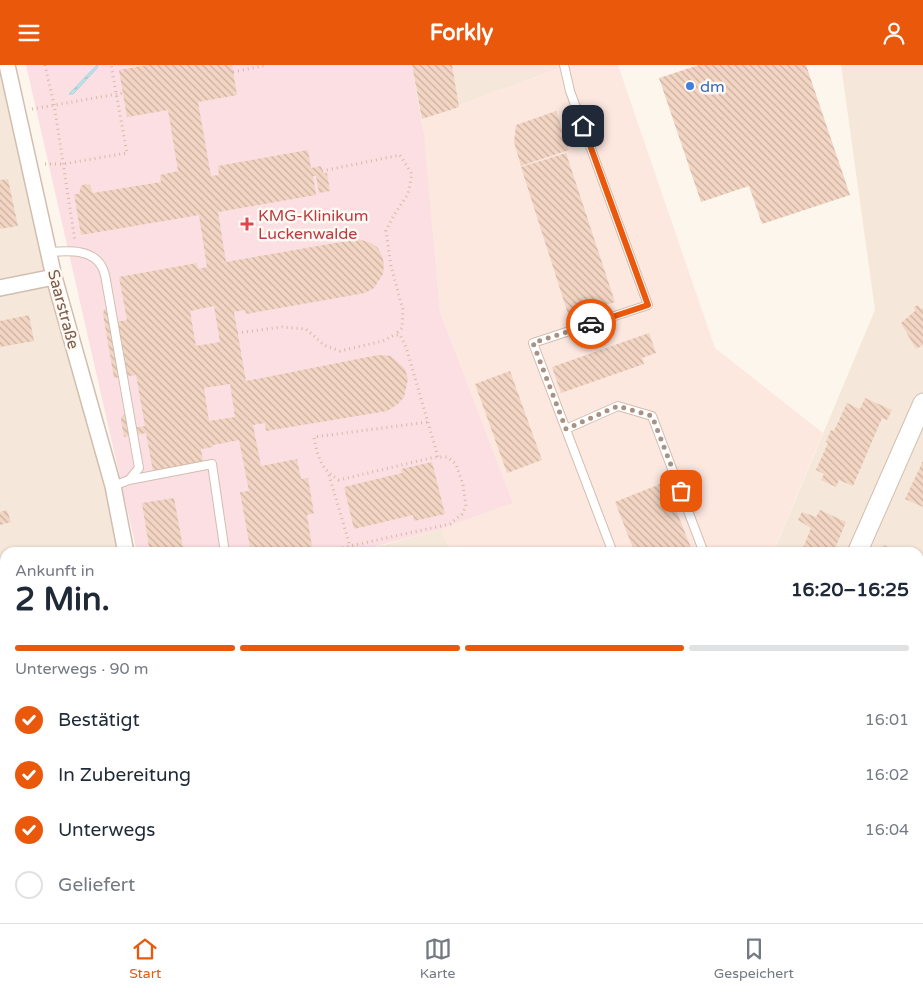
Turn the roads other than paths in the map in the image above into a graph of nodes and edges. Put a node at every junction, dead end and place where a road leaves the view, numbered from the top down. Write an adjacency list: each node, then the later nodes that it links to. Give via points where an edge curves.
1 (7, 65): 3 (street, Saarstraße)
2 (564, 65): 7 (lane, via 570,91 648,305 533,343)
3 (49, 252): 4 (street, Saarstraße); 8 (lane, via 89,254 102,266 139,468)
4 (54, 277): 5 (street); 9 (street, Saarstraße)
5 (0, 288)
6 (923, 403): 14 (street)
7 (566, 429): 12 (lane); 13 (lane, via 618,406 652,416)
8 (129, 480): 9 (lane); 11 (lane, via 212,464)
9 (113, 486): 10 (street, Saarstraße)
10 (125, 547)
11 (224, 547)
12 (612, 547)
13 (702, 547)
14 (860, 547)

